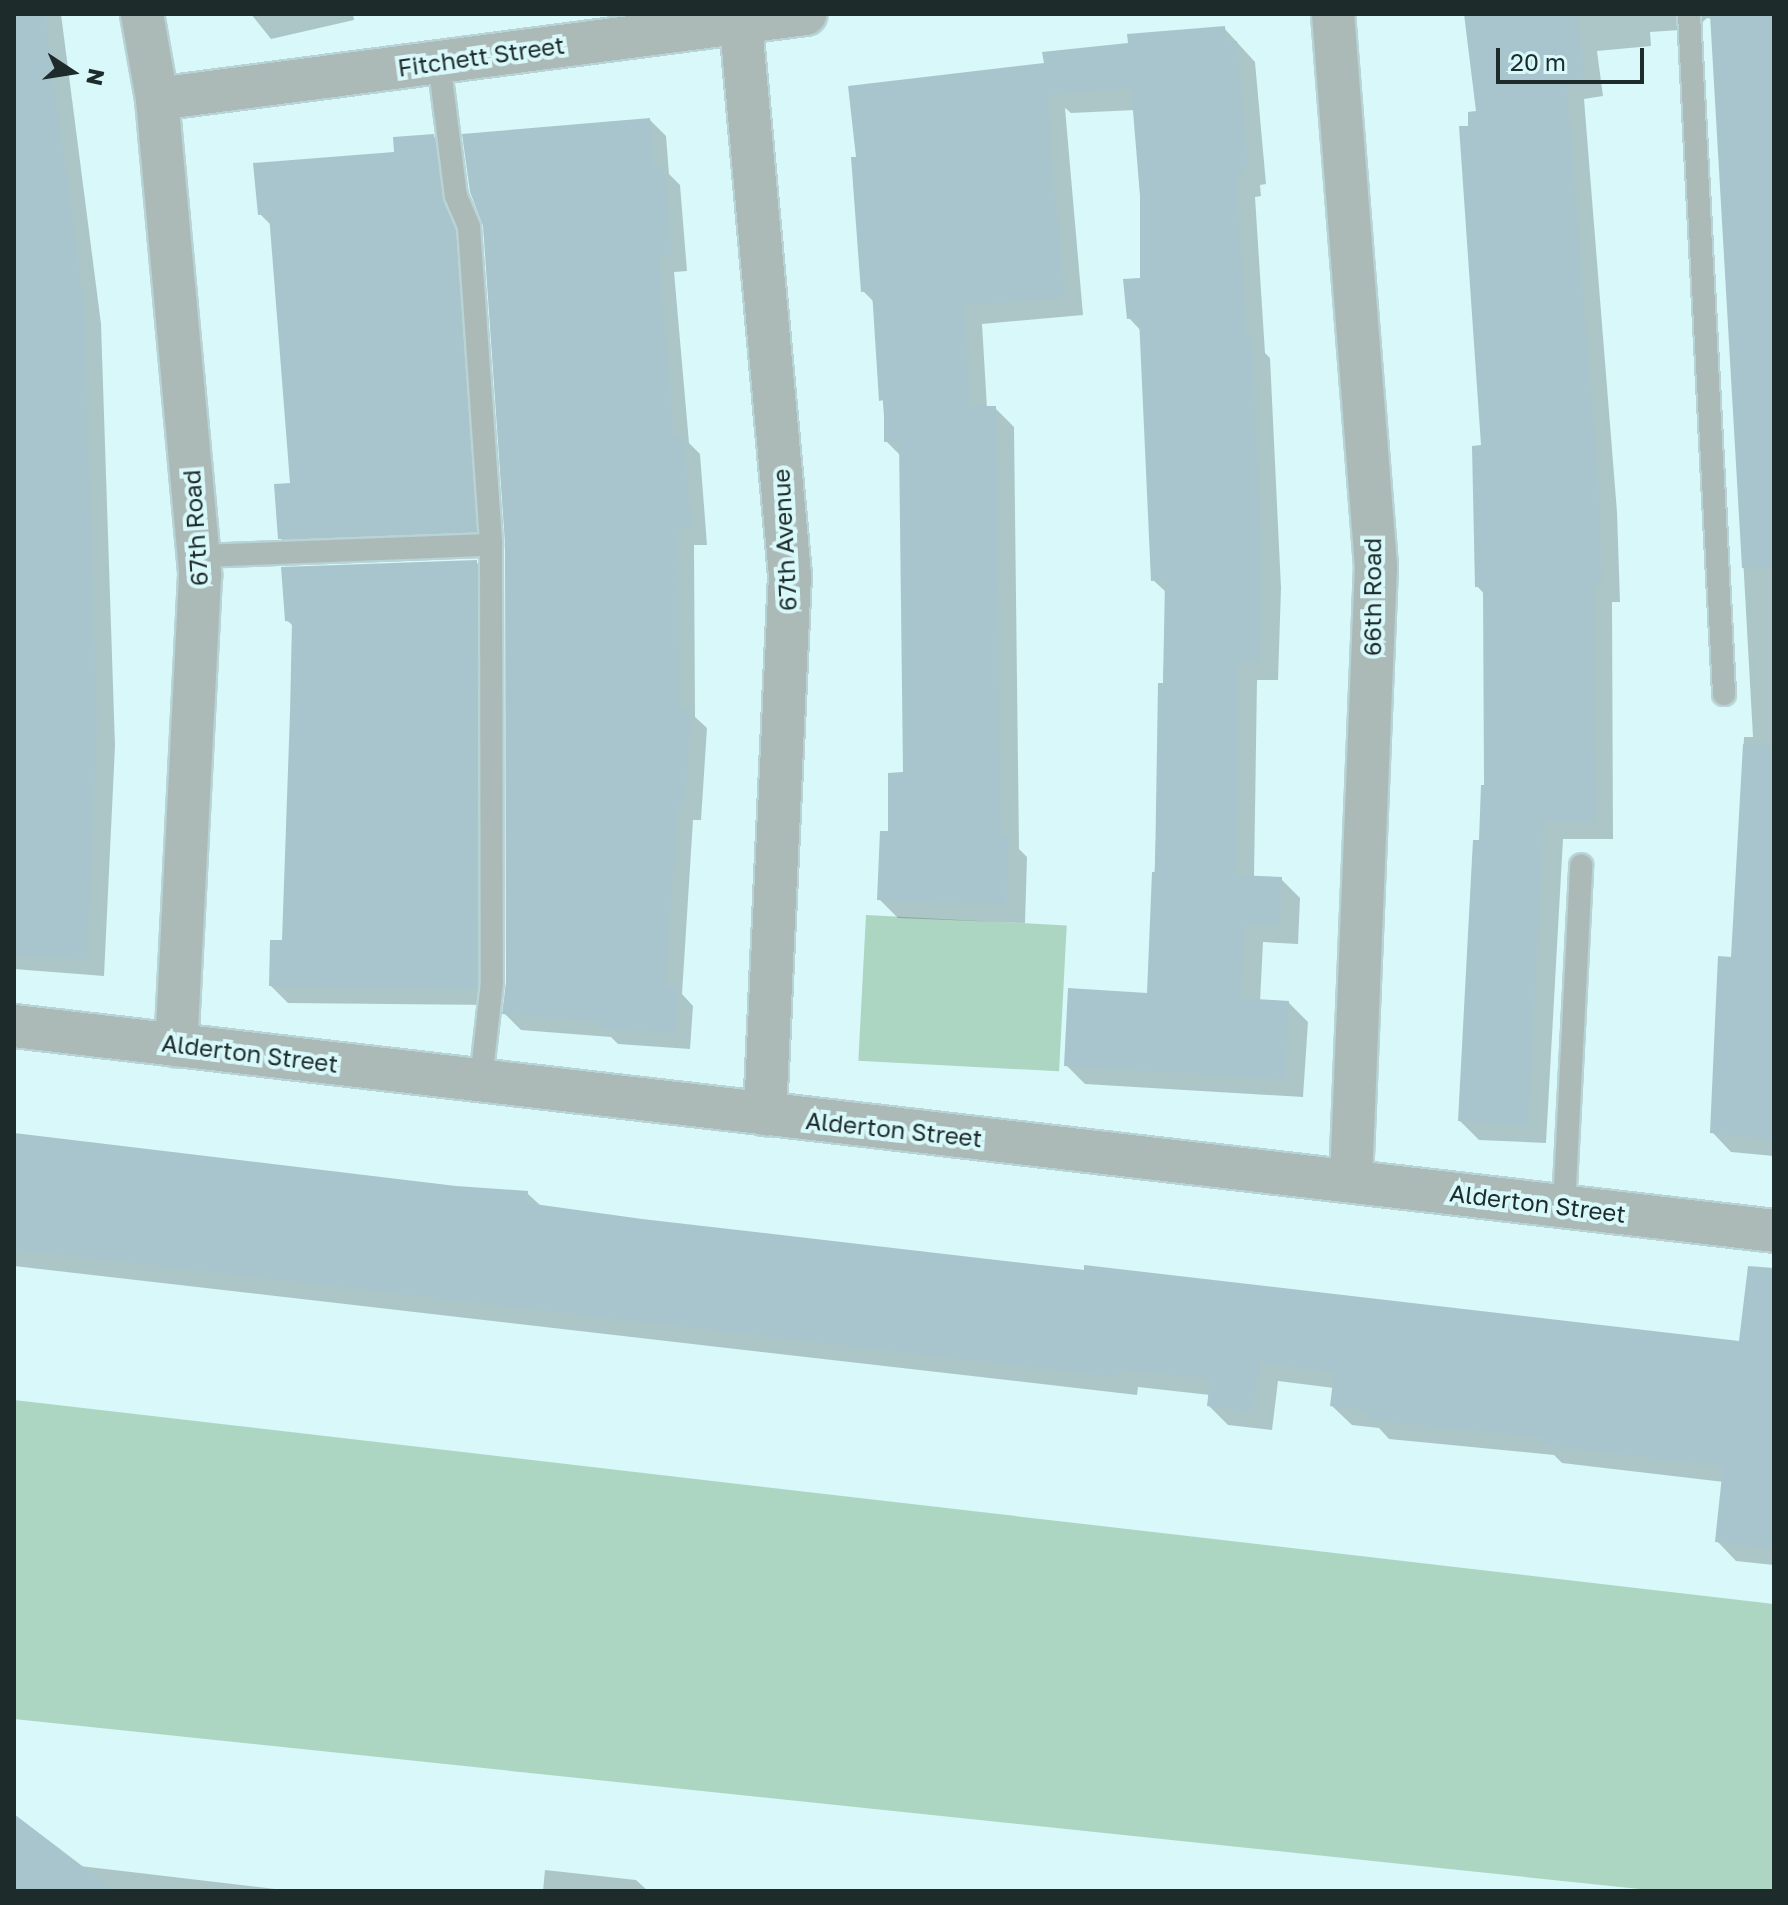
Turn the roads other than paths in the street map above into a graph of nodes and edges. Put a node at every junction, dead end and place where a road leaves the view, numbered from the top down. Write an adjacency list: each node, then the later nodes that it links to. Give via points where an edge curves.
1 (142, 14): 7 (street, 67th Road)
2 (805, 14): 5 (street, Fitchett Street)
3 (1333, 14): 16 (street, 66th Road, via 1376,566)
4 (1689, 14): 10 (lane)
5 (741, 18): 6 (street, Fitchett Street); 15 (street, 67th Avenue, via 790,575)
6 (439, 62): 7 (street, Fitchett Street); 8 (lane, via 456,196 469,227)
7 (157, 99): 9 (street, 67th Road)
8 (491, 545): 9 (lane); 14 (lane, via 492,982)
9 (199, 556): 13 (street, 67th Road)
10 (1724, 694)
11 (1581, 865): 17 (lane)
12 (14, 1026): 13 (street, Alderton Street)
13 (176, 1045): 14 (street, Alderton Street)
14 (481, 1080): 15 (street, Alderton Street)
15 (765, 1114): 16 (street, Alderton Street)
16 (1351, 1181): 17 (street, Alderton Street)
17 (1564, 1206): 18 (street, Alderton Street)
18 (1774, 1231)

